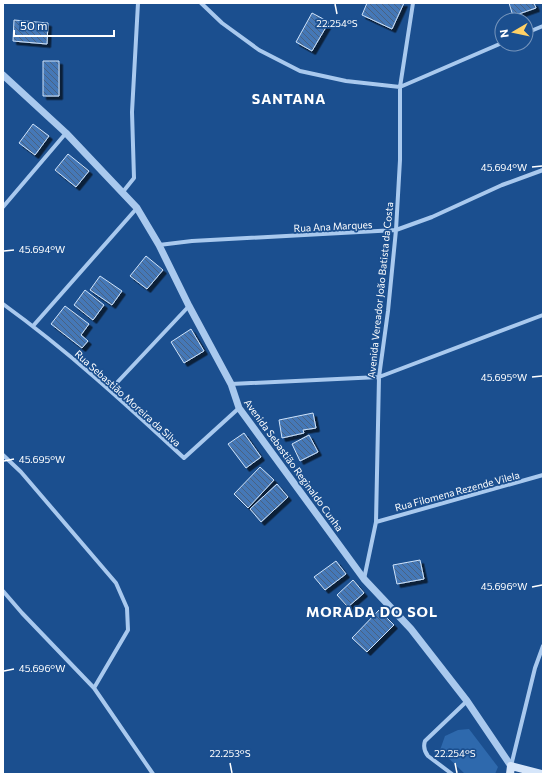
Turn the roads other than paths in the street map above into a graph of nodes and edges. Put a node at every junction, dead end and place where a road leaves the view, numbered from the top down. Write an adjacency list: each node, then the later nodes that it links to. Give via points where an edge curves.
1 (138, 3): 9 (street, via 132,112 134,178)
2 (201, 3): 6 (street, via 222,23 259,50 300,71 346,81)
3 (413, 3): 6 (street, Avenida Vereador João Batista da Costa)
4 (494, 46): 6 (street)
5 (3, 75): 7 (street, Avenida Sebastião Reginaldo Cunha)
6 (400, 87): 12 (street, Avenida Vereador João Batista da Costa, via 400,160)
7 (66, 133): 9 (street, Avenida Sebastião Reginaldo Cunha); 10 (street)
8 (543, 170): 12 (street, Rua Ana Marques)
9 (122, 193): 11 (street, Avenida Sebastião Reginaldo Cunha)
10 (3, 208)
11 (138, 208): 13 (street, Avenida Sebastião Reginaldo Cunha); 17 (street)
12 (396, 230): 13 (street, Rua Ana Marques); 18 (street, Avenida Vereador João Batista da Costa)
13 (160, 245): 15 (street, Avenida Sebastião Reginaldo Cunha)
14 (3, 304): 17 (street, Rua Sebastião Moreira da Silva)
15 (189, 306): 19 (street, Avenida Sebastião Reginaldo Cunha); 20 (street)
16 (543, 315): 18 (street)
17 (33, 326): 20 (street, Rua Sebastião Moreira da Silva)
18 (379, 377): 19 (street); 24 (street, Avenida Vereador João Batista da Costa)
19 (231, 384): 21 (street, Avenida Sebastião Reginaldo Cunha)
20 (110, 390): 21 (street, Rua Sebastião Moreira da Silva, via 184,458)
21 (239, 408): 25 (street, Avenida Sebastião Reginaldo Cunha)
22 (3, 455): 28 (street, via 22,472 116,583 123,595 127,608 128,630)
23 (543, 475): 24 (street, Rua Filomena Rezende Vilela)
24 (376, 522): 25 (street, Avenida Vereador João Batista da Costa)
25 (364, 579): 29 (street, Avenida Sebastião Reginaldo Cunha, via 410,629)
26 (3, 591): 28 (street)
27 (543, 646): 30 (street, via 535,668)
28 (94, 688): 31 (street)
29 (467, 700): 30 (street, Avenida Sebastião Reginaldo Cunha); 32 (street, via 424,744 428,756)
30 (511, 770): 33 (main road)
31 (153, 774)
32 (452, 774)
33 (542, 774)

